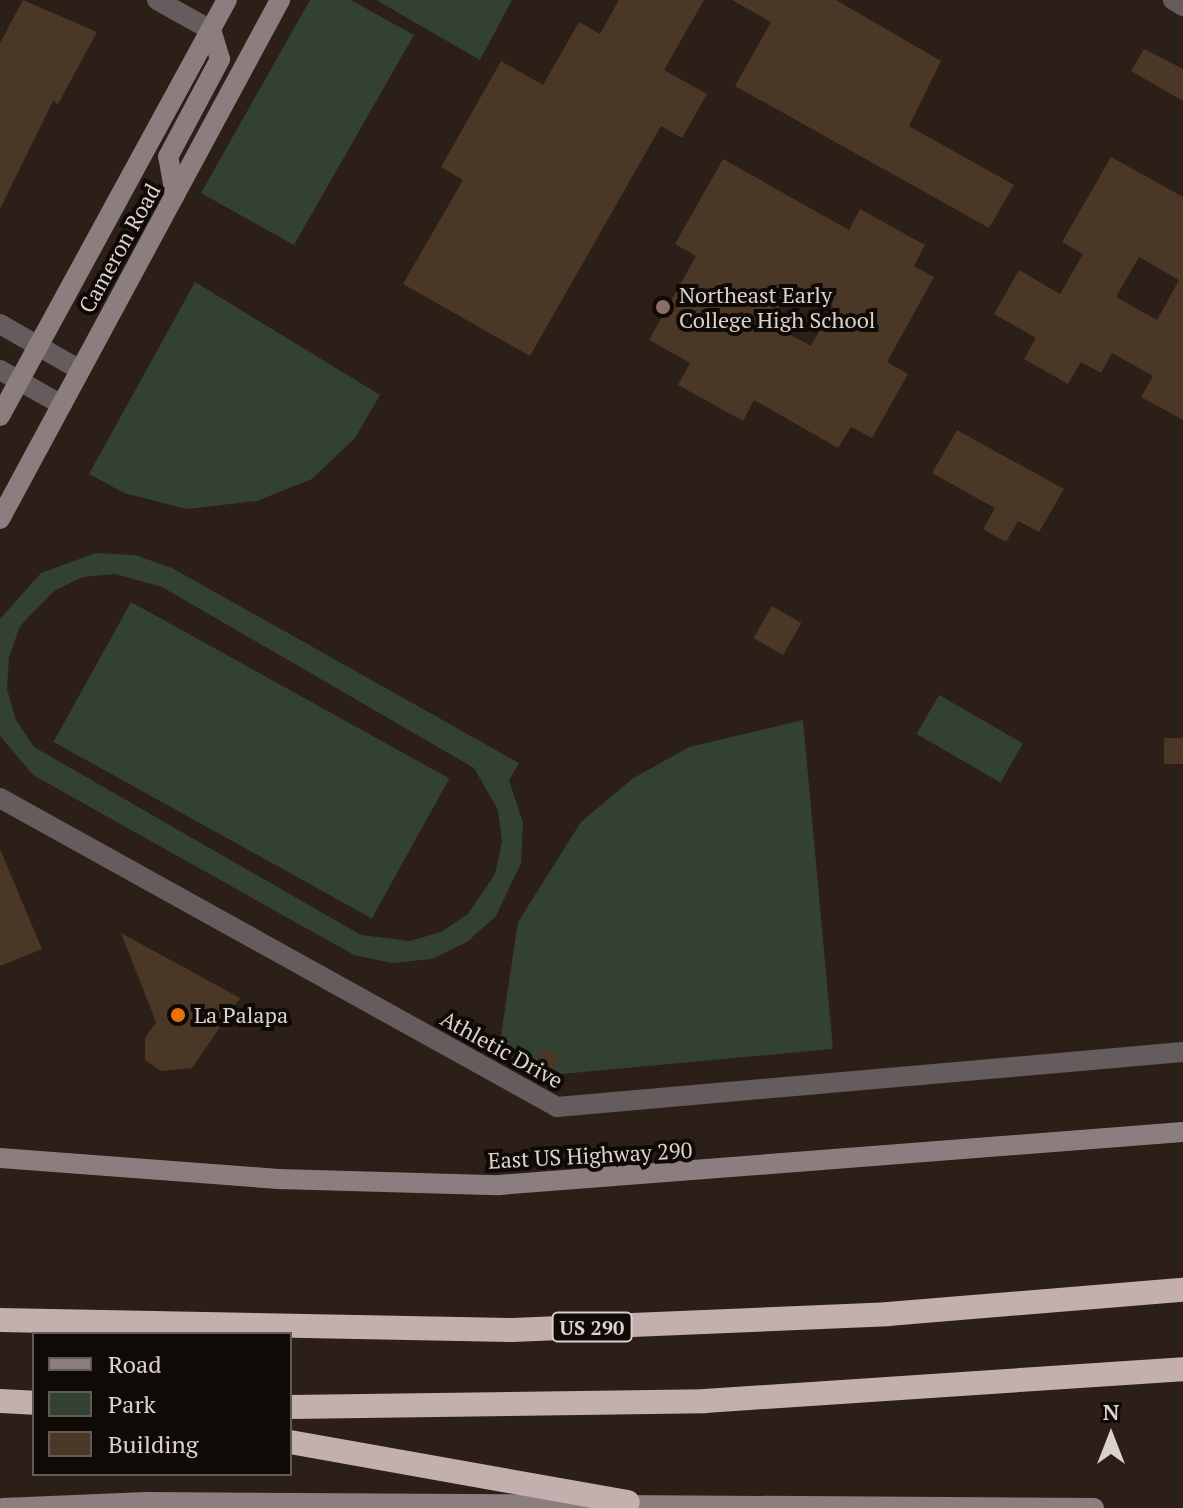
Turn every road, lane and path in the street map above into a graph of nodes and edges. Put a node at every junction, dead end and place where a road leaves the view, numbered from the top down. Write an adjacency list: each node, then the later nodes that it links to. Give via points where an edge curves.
1 (157, 0): 6 (street)
2 (227, 0): 6 (main road, Cameron Road)
3 (280, 0): 7 (main road, Cameron Road)
4 (1173, 0): 5 (street)
5 (1183, 6)
6 (211, 30): 7 (main road, via 220,59 168,157); 9 (main road, Cameron Road)
7 (175, 195): 11 (main road, Cameron Road)
8 (0, 324): 9 (street)
9 (37, 346): 11 (street); 12 (main road, Cameron Road)
10 (0, 370): 12 (street)
11 (80, 370): 13 (main road, Cameron Road)
12 (19, 381): 13 (street); 14 (main road, Cameron Road)
13 (62, 405): 15 (main road, Cameron Road)
14 (0, 416)
15 (0, 519)
16 (0, 798): 17 (street, Athletic Drive, via 557,1107)
17 (1183, 1052)
18 (1183, 1132): 19 (main road, East US Highway 290, via 499,1185 278,1179)
19 (0, 1158)
20 (1183, 1290): 21 (highway, US 290, via 888,1314 512,1330)
21 (0, 1320)
22 (1183, 1369): 25 (highway, via 705,1401)
23 (0, 1401): 24 (highway)
24 (32, 1403)
25 (292, 1407)
26 (292, 1442): 27 (highway)
27 (628, 1502): 28 (main road, via 146,1502); 29 (main road)
28 (3, 1508)
29 (1094, 1508)

